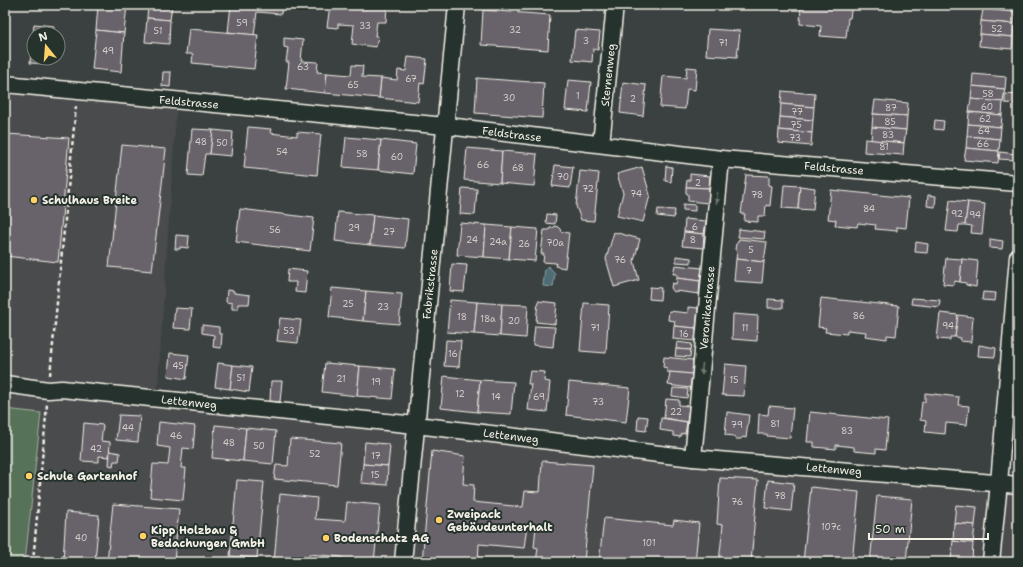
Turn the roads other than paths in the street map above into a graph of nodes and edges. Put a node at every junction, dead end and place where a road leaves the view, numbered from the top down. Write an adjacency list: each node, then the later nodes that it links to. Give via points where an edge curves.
1 (457, 5): 4 (street, Fabrikstrasse)
2 (615, 5): 5 (street, Sternenweg)
3 (5, 84): 4 (street, Feldstrasse)
4 (446, 126): 5 (street, Feldstrasse); 10 (street, Fabrikstrasse)
5 (601, 144): 6 (street, Feldstrasse)
6 (721, 159): 7 (street, Feldstrasse); 11 (street, Veronikastrasse, one-way to 11)
7 (1018, 183)
8 (1018, 257): 12 (street)
9 (5, 384): 10 (street, Lettenweg)
10 (416, 425): 11 (street, Lettenweg); 14 (street, Fabrikstrasse)
11 (694, 458): 12 (street, Lettenweg)
12 (999, 483): 13 (street, Lettenweg); 15 (street)
13 (1018, 485)
14 (403, 562)
15 (991, 562)

